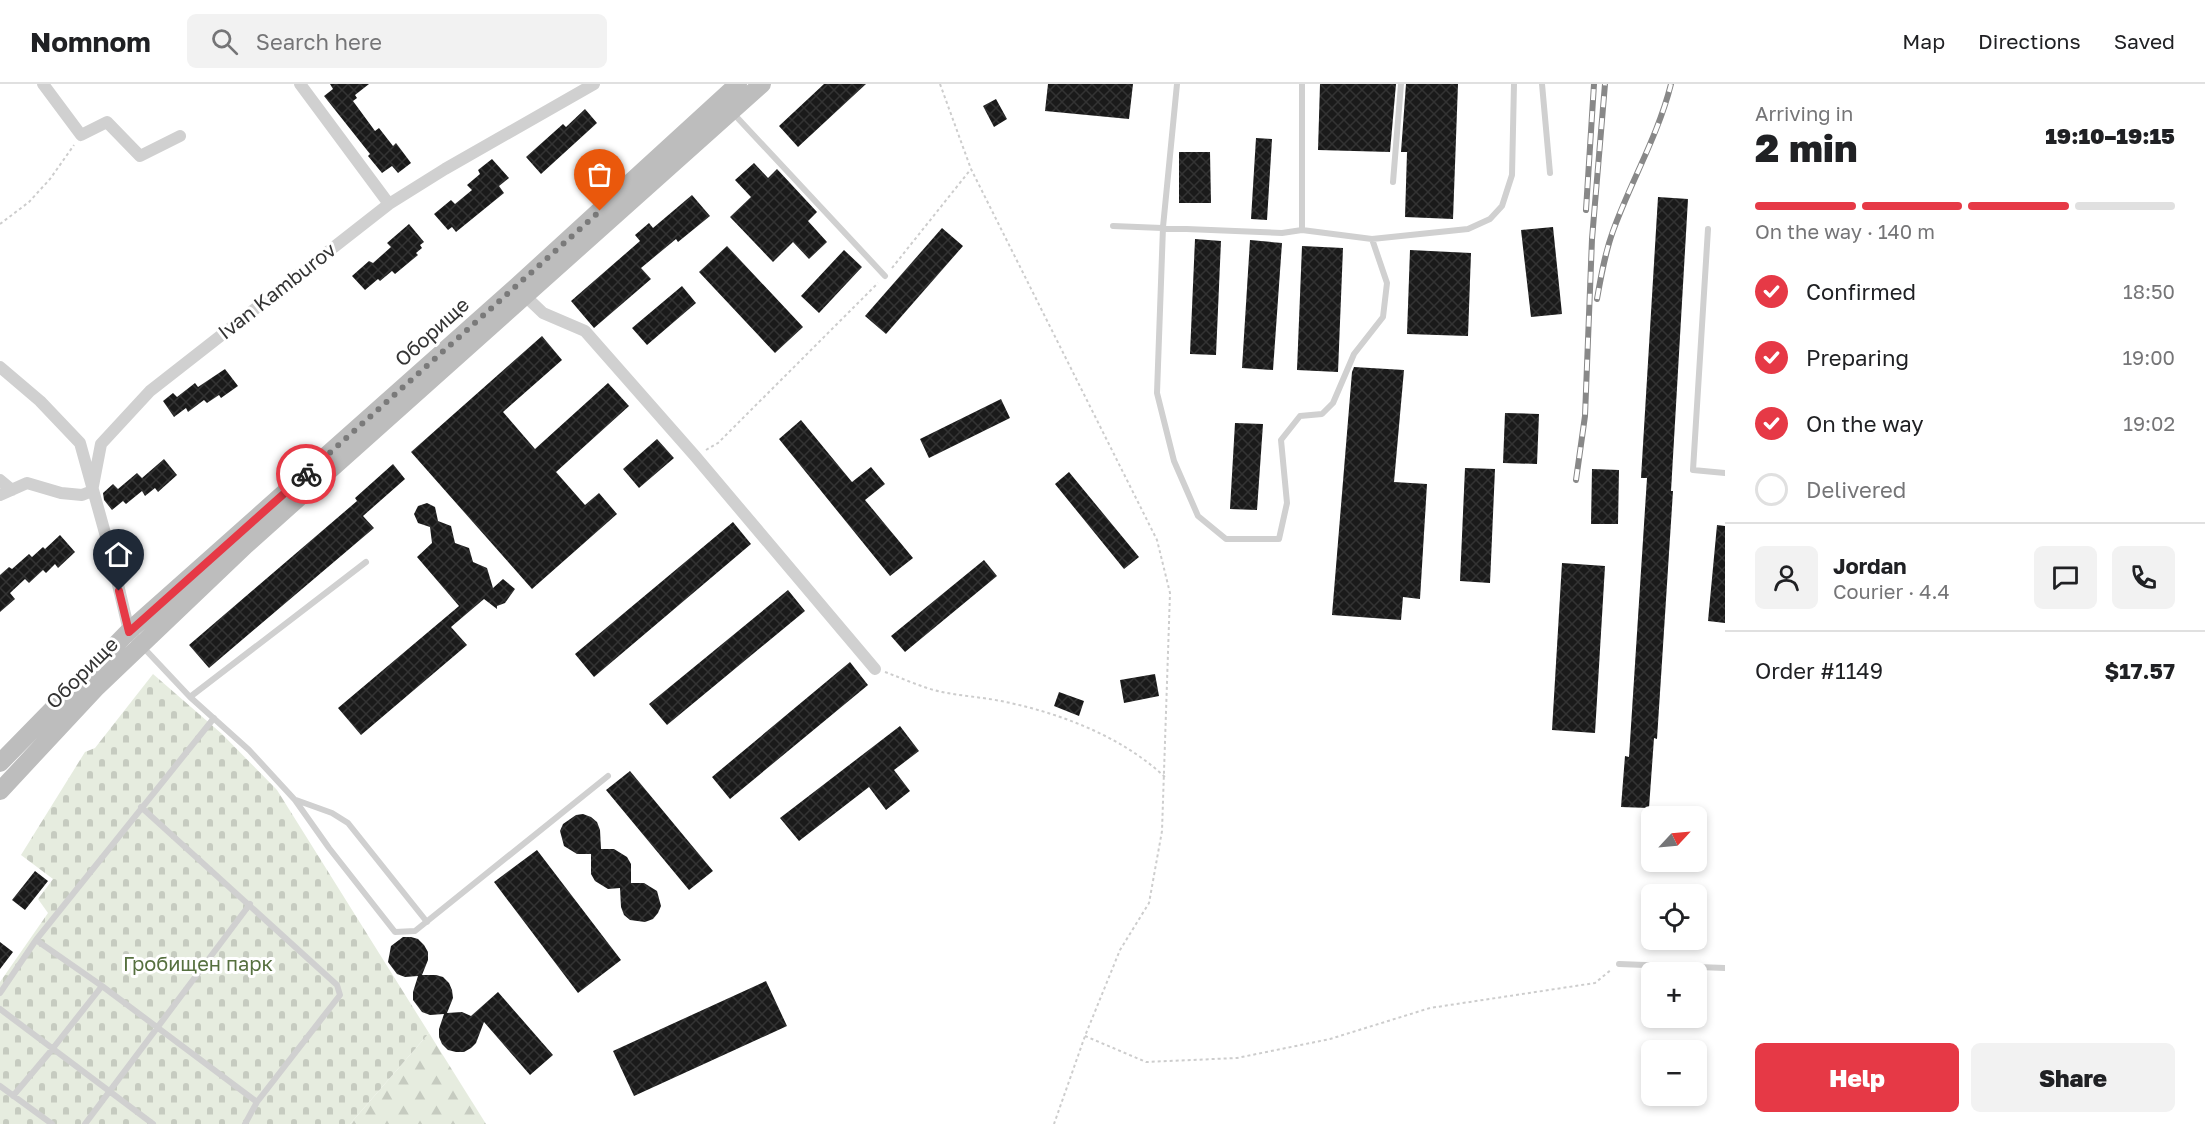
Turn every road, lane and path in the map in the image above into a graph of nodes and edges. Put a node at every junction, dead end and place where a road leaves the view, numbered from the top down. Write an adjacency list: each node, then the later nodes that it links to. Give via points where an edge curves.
1 (43, 84): 13 (street)
2 (594, 84): 18 (street, Ivan Kamburov)
3 (738, 84): 26 (main road, Оборище)
4 (762, 84): 12 (main road, Оборище)
5 (940, 84): 15 (path)
6 (1177, 84): 21 (lane)
7 (1302, 84): 23 (lane)
8 (1401, 84): 17 (lane)
9 (1514, 84): 24 (lane, via 1512,175 1502,206 1490,219 1468,229)
10 (1542, 84): 16 (lane)
11 (303, 85): 18 (street)
12 (731, 112): 25 (lane); 26 (main road, Оборище)
13 (81, 135): 14 (street, via 106,122 140,156); 19 (path, via 50,179 29,202)
14 (180, 136)
15 (971, 169): 25 (path); 41 (path, via 1157,540 1170,593)
16 (1550, 173)
17 (1393, 182)
18 (389, 204): 31 (street, Ivan Kamburov, via 150,391 101,444)
19 (0, 224)
20 (1113, 226): 21 (lane)
21 (1163, 227): 23 (lane, via 1282,233); 24 (lane, via 1157,393 1174,461 1198,516 1226,539 1279,539 1287,503 1281,440 1300,416 1322,414 1333,403 1354,354 1383,317 1387,283)
22 (1708, 229): 29 (lane, via 1693,470)
23 (1302, 230): 24 (lane)
24 (1372, 239)
25 (885, 276): 28 (path, via 718,443)
26 (521, 292): 28 (street, via 543,313 585,331); 34 (main road, Оборище); 35 (main road, Оборище)
27 (0, 367): 31 (street, via 80,443)
28 (695, 456): 36 (street)
29 (1725, 473)
30 (0, 480): 32 (street)
31 (92, 491): 32 (street, via 82,495 61,494 27,483); 34 (street)
32 (6, 493)
33 (366, 561): 37 (lane)
34 (129, 632): 35 (street); 39 (main road, Оборище)
35 (141, 645): 37 (lane); 42 (main road, Оборище)
36 (874, 669): 41 (path, via 940,692 1001,701 1105,735 1147,760)
37 (190, 697): 38 (lane)
38 (214, 718): 43 (lane); 44 (lane)
39 (0, 763)
40 (608, 776): 46 (lane)
41 (1165, 777): 54 (path, via 1162,831 1149,903 1120,950)
42 (0, 791)
43 (295, 800): 46 (lane, via 348,823); 46 (lane, via 395,932 415,931)
44 (141, 807): 45 (lane); 47 (lane)
45 (250, 904): 53 (lane); 59 (lane, via 337,985 340,995)
46 (427, 922)
47 (36, 940): 50 (lane); 51 (lane)
48 (1620, 964): 49 (lane); 54 (path, via 1595,983 1430,1008 1330,1039 1237,1058 1146,1062)
49 (1725, 968)
50 (102, 986): 53 (lane); 55 (lane)
51 (0, 993)
52 (0, 1009): 55 (lane)
53 (157, 1027): 57 (lane); 59 (lane)
54 (1084, 1036): 64 (path)
55 (52, 1050): 57 (lane); 58 (lane)
56 (0, 1086): 58 (lane)
57 (111, 1091): 61 (lane); 62 (lane)
58 (13, 1096): 60 (lane)
59 (257, 1102): 63 (lane)
60 (52, 1124)
61 (85, 1124)
62 (153, 1124)
63 (245, 1124)
64 (1054, 1124)

